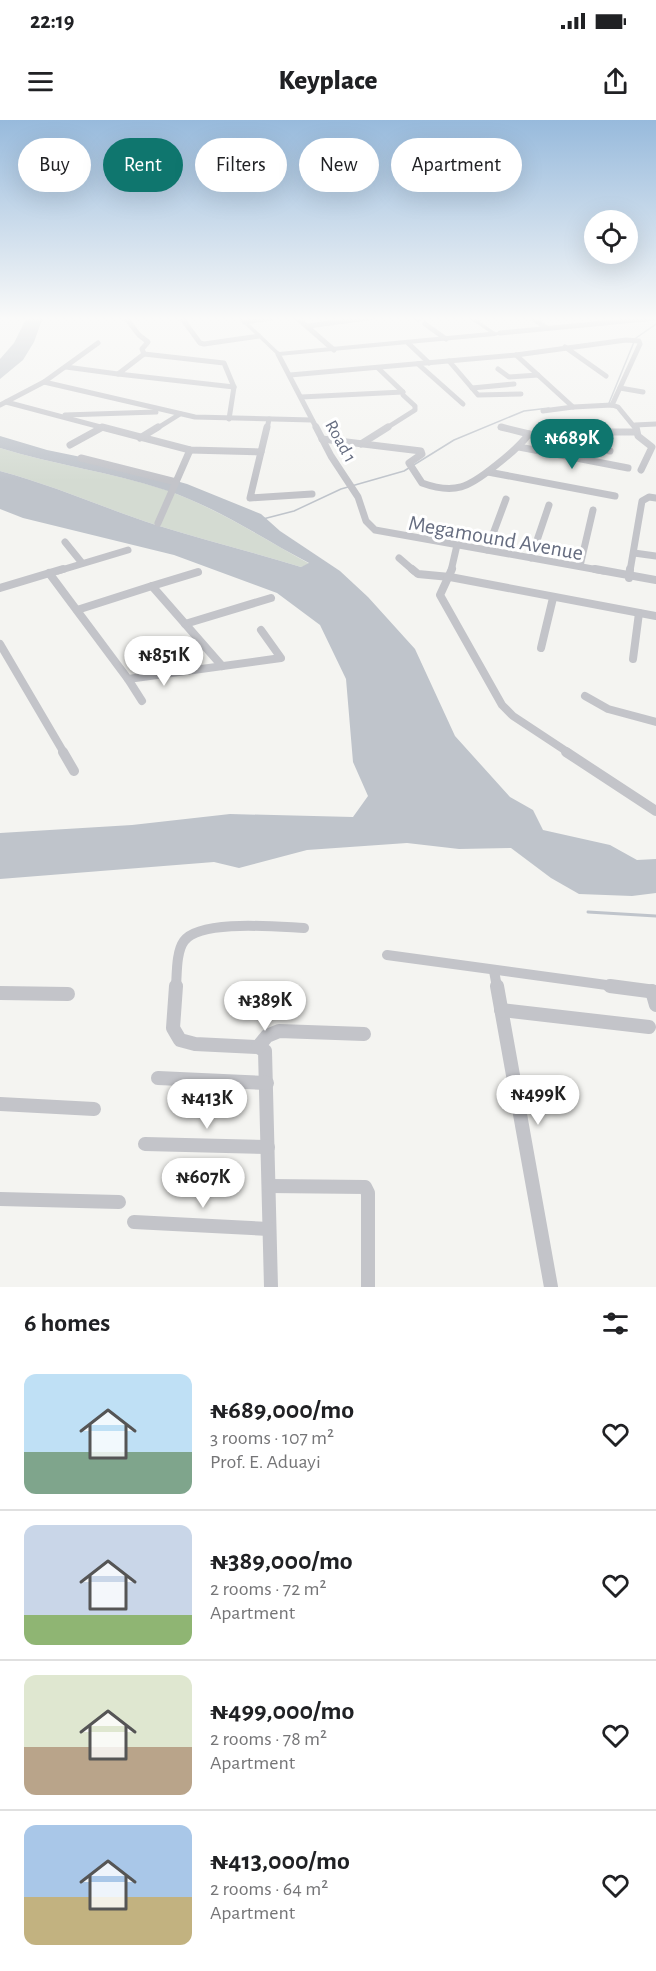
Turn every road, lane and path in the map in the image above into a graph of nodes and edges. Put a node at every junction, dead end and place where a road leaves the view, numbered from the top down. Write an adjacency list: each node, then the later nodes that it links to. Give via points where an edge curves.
1 (59, 371): 18 (street)
2 (99, 371): 14 (street)
3 (121, 371): 14 (street)
4 (229, 371): 20 (street)
5 (288, 371): 15 (street, Road 1)
6 (335, 371): 15 (street)
7 (382, 371): 26 (street, via 403,392)
8 (426, 371): 28 (street)
9 (458, 371): 21 (street)
10 (501, 371): 16 (street, via 509,377)
11 (534, 371): 16 (street)
12 (600, 371): 17 (street)
13 (626, 371): 22 (street)
14 (118, 374): 20 (street)
15 (290, 375): 26 (street, Road 1)
16 (538, 375): 30 (street)
17 (606, 376)
18 (44, 382): 27 (street); 32 (street)
19 (514, 384): 21 (street)
20 (234, 387): 36 (street)
21 (472, 388): 24 (street, via 480,396)
22 (620, 388): 23 (street); 29 (street)
23 (643, 392)
24 (521, 394)
25 (403, 395): 45 (street, via 415,410)
26 (301, 397): 35 (street, Road 1)
27 (3, 403): 34 (street)
28 (463, 404)
29 (612, 405): 30 (street); 41 (street)
30 (573, 407): 31 (street)
31 (543, 411)
32 (170, 412): 33 (street); 34 (street)
33 (180, 414): 36 (street); 43 (street)
34 (54, 415): 40 (street)
35 (311, 417): 37 (street); 44 (street, Road 1)
36 (229, 419): 37 (street)
37 (269, 419): 51 (street)
38 (656, 424): 41 (street)
39 (501, 427): 42 (street)
40 (101, 428): 43 (street); 46 (street)
41 (635, 429): 47 (street, via 597,432); 54 (street, via 652,451)
42 (529, 434): 47 (street); 48 (street)
43 (140, 438): 49 (street)
44 (322, 439): 45 (street); 58 (street, Road 1)
45 (360, 444): 55 (street, via 422,452 412,466 425,484 458,489 471,486)
46 (70, 445)
47 (583, 445): 50 (street)
48 (519, 447): 53 (street); 55 (street)
49 (190, 450): 51 (street); 56 (street)
50 (610, 451)
51 (261, 452): 57 (street, via 250,498)
52 (81, 458): 56 (street)
53 (628, 468)
54 (641, 470)
55 (488, 472): 59 (street)
56 (176, 482): 64 (street)
57 (312, 494)
58 (354, 495): 66 (street, Megamound Avenue, via 361,526 371,533)
59 (615, 496)
60 (656, 498): 69 (street, via 642,501)
61 (506, 499): 68 (street)
62 (549, 505): 72 (street)
63 (593, 510): 74 (street)
64 (158, 523)
65 (65, 542): 73 (street)
66 (456, 547): 68 (street, Megamound Avenue); 77 (street, Megamound Avenue); 78 (street)
67 (128, 550): 73 (street)
68 (487, 550): 72 (street, Megamound Avenue)
69 (634, 553): 70 (street); 77 (street)
70 (656, 556)
71 (399, 558): 78 (street, via 418,574)
72 (531, 558): 74 (street, Megamound Avenue)
73 (82, 563): 76 (street)
74 (580, 566): 77 (street, Megamound Avenue)
75 (198, 572): 80 (street)
76 (48, 573): 81 (street); 84 (street)
77 (629, 576): 79 (street, Megamound Avenue)
78 (450, 577): 82 (street); 98 (street, via 440,595 502,705)
79 (656, 581)
80 (152, 586): 84 (street); 87 (street)
81 (0, 588)
82 (554, 597): 85 (street); 90 (street)
83 (271, 598): 87 (street)
84 (77, 610): 93 (street)
85 (639, 613): 86 (street); 91 (street)
86 (656, 616)
87 (185, 624): 92 (street)
88 (261, 630): 92 (street, via 281,658)
89 (0, 646): 97 (street)
90 (541, 648)
91 (633, 659)
92 (222, 666): 93 (street)
93 (128, 679): 95 (street)
94 (585, 696): 96 (street, via 608,709)
95 (142, 701)
96 (656, 722)
97 (74, 771)
98 (656, 811)
99 (304, 928): 109 (street, via 208,928 184,941 178,963 173,1028 176,1036 195,1044)
100 (387, 956): 101 (street)
101 (494, 971): 102 (street); 106 (street)
102 (654, 992): 105 (street)
103 (0, 993): 104 (street)
104 (68, 994)
105 (656, 1005)
106 (501, 1010): 107 (street); 123 (street)
107 (650, 1027)
108 (364, 1034): 109 (street, via 279,1031 267,1036)
109 (258, 1047): 111 (street, via 265,1051)
110 (158, 1078): 111 (street)
111 (267, 1083): 115 (street)
112 (0, 1104): 113 (street)
113 (94, 1109)
114 (145, 1144): 115 (street)
115 (268, 1147): 116 (street)
116 (269, 1186): 120 (street); 122 (street, via 365,1187)
117 (0, 1199): 118 (street)
118 (119, 1202)
119 (134, 1222): 120 (street)
120 (270, 1229): 121 (street)
121 (271, 1287)
122 (368, 1287)
123 (551, 1287)

